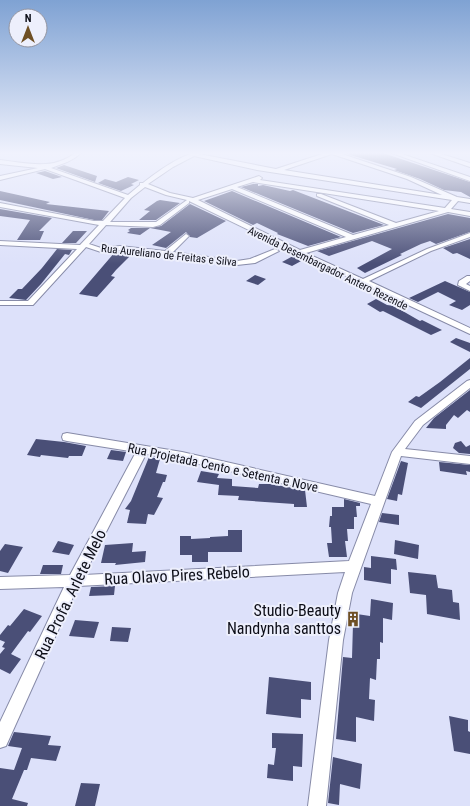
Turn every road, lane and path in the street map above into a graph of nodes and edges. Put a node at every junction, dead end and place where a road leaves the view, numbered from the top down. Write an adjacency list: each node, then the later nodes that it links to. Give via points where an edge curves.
1 (113, 190): 13 (street)
2 (136, 190): 13 (street)
3 (157, 190): 10 (street, Avenida Desembargador Antero Rezende)
4 (223, 190): 15 (street)
5 (238, 190): 25 (street)
6 (304, 190): 22 (street)
7 (310, 190): 18 (street)
8 (393, 190): 14 (street)
9 (437, 190): 14 (street)
10 (163, 192): 12 (street); 15 (street, Avenida Desembargador Antero Rezende)
11 (141, 193): 13 (street)
12 (149, 193)
13 (130, 195): 21 (street)
14 (456, 199): 16 (street); 18 (street)
15 (189, 200): 20 (street, Avenida Desembargador Antero Rezende); 21 (street, via 156,225)
16 (470, 201)
17 (0, 205): 21 (street)
18 (446, 211): 19 (street); 22 (street)
19 (470, 214)
20 (229, 220): 29 (street, Avenida Desembargador Antero Rezende); 31 (street, Avenida Desembargador Antero Rezende)
21 (104, 224): 27 (street)
22 (395, 225): 25 (street)
23 (470, 235): 34 (street, via 429,250)
24 (186, 236): 30 (street)
25 (351, 237): 29 (street)
26 (0, 243): 27 (street, Rua Aureliano de Freitas e Silva)
27 (84, 246): 30 (street, Rua Aureliano de Freitas e Silva, via 101,250 120,248); 37 (street, via 30,303)
28 (275, 251): 30 (street, Rua Aureliano de Freitas e Silva, via 242,263 201,256)
29 (301, 252): 31 (street, Avenida Desembargador Antero Rezende)
30 (166, 254)
31 (311, 259): 32 (street, Avenida Desembargador Antero Rezende)
32 (329, 267): 34 (street, Avenida Desembargador Antero Rezende); 36 (street, Avenida Desembargador Antero Rezende)
33 (470, 278): 35 (street, via 462,283)
34 (364, 281): 36 (street, Avenida Desembargador Antero Rezende)
35 (470, 289)
36 (401, 301): 38 (street, Avenida Desembargador Antero Rezende)
37 (0, 303)
38 (469, 333)
39 (470, 383): 42 (street, via 419,423)
40 (67, 437): 41 (street, Rua Projetada Cento e Setenta e Nove)
41 (143, 449): 44 (street, Rua Projetada Cento e Setenta e Nove, via 189,457); 46 (street, Rua Profa. Arlete Melo)
42 (397, 452): 43 (street); 44 (street)
43 (470, 460)
44 (378, 501): 45 (street)
45 (354, 566): 46 (street, Rua Olavo Pires Rebelo); 49 (street, via 345,593 336,640)
46 (74, 580): 47 (street, Rua Olavo Pires Rebelo); 48 (street, Rua Profa. Arlete Melo)
47 (0, 583)
48 (0, 740)
49 (317, 806)

